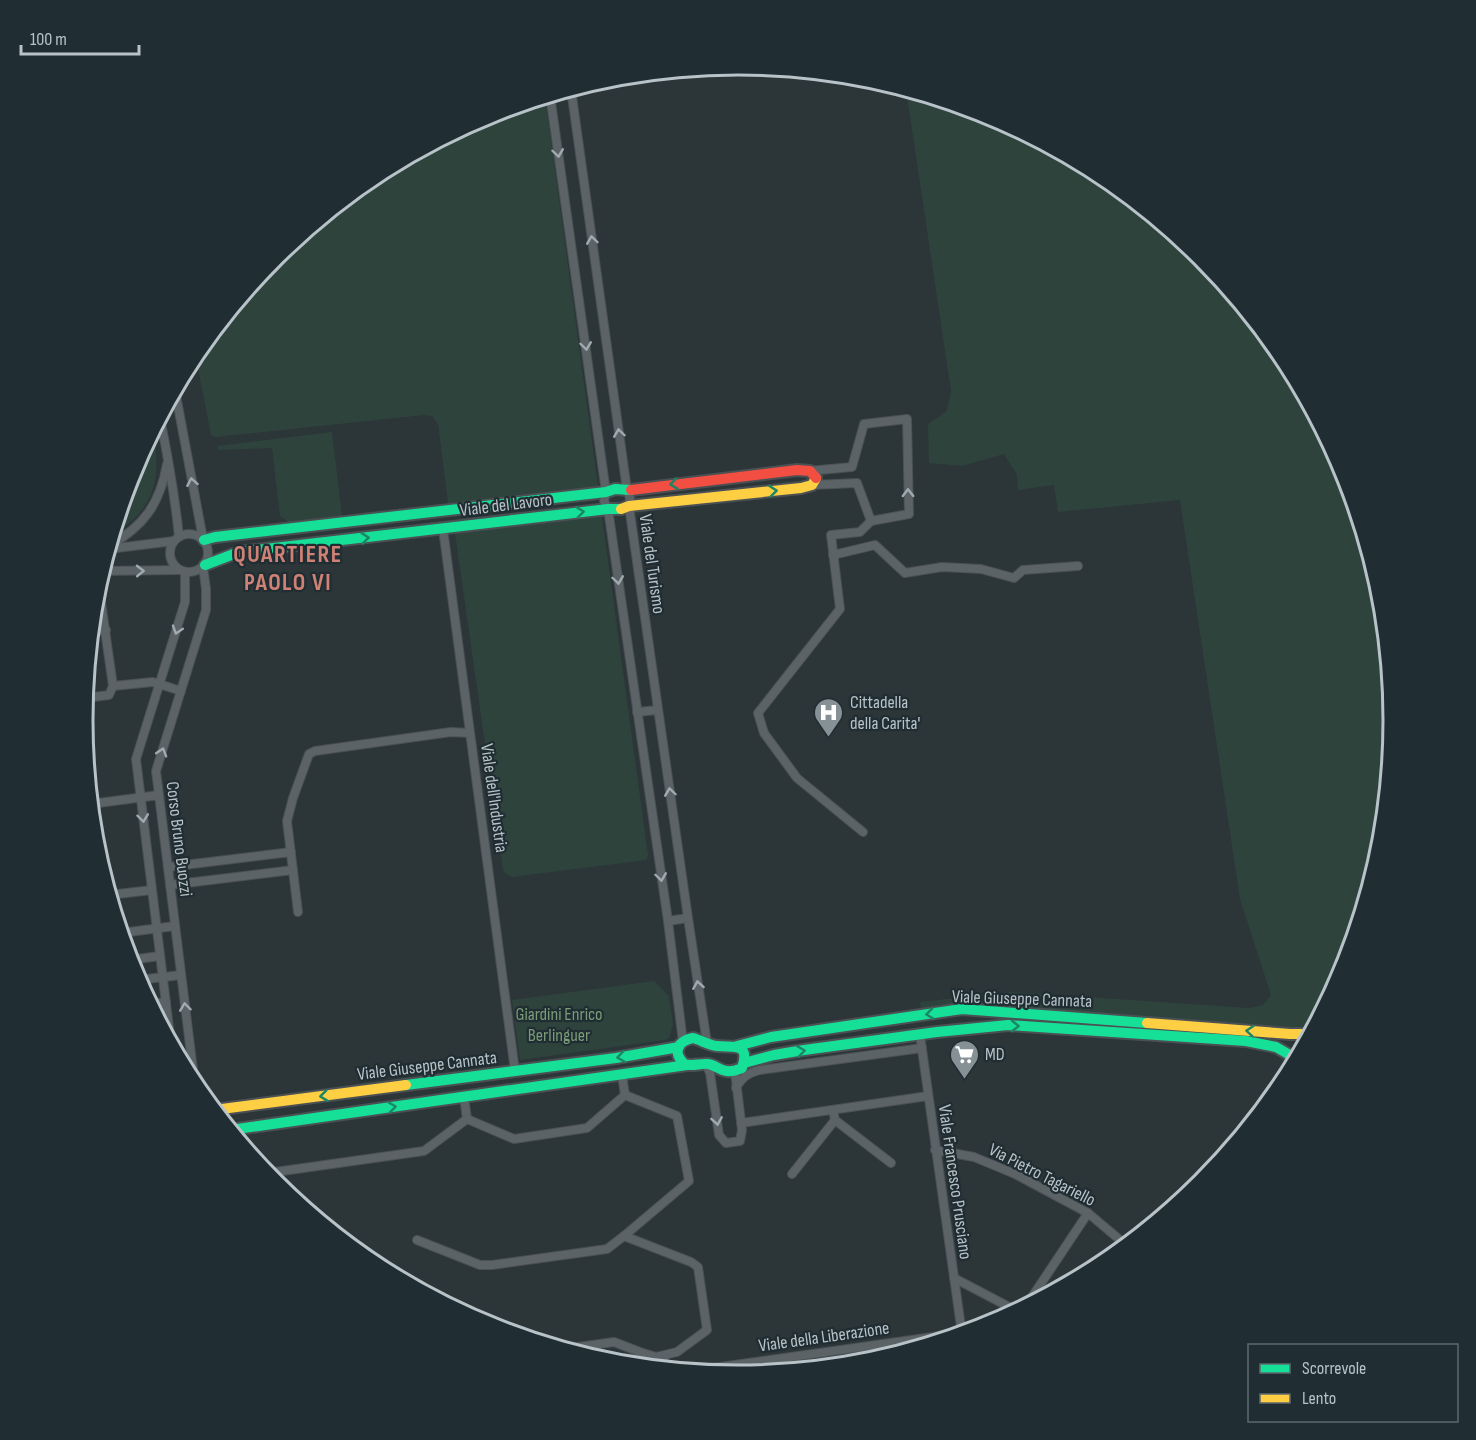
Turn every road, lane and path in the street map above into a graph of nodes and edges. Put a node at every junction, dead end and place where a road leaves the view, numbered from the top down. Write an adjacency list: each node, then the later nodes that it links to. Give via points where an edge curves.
1 (572, 97): 8 (street, Viale del Turismo, one-way to 1)
2 (551, 103): 9 (street, Viale del Turismo, one-way to 9)
3 (177, 401): 16 (street, one-way to 3)
4 (162, 430): 5 (street)
5 (168, 457): 14 (street); 15 (street, via 162,490 153,506 142,522)
6 (807, 471): 7 (street, via 816,478); 8 (street, Viale del Lavoro, one-way to 8); 12 (street, Viale del Lavoro, one-way to 6, via 909,514 907,419 864,424 852,466)
7 (812, 485): 10 (street, Viale del Lavoro, one-way to 7); 12 (street, Viale del Lavoro, via 857,483)
8 (627, 490): 9 (street, Viale del Lavoro); 10 (street, Viale del Turismo)
9 (606, 492): 11 (street, Viale del Turismo, via 604,501); 16 (street, Viale del Lavoro)
10 (629, 506): 11 (street, Viale del Lavoro); 30 (street, Viale del Turismo)
11 (608, 509): 13 (street, Viale del Lavoro, one-way to 11); 31 (street, Viale del Turismo, one-way to 31)
12 (871, 521): 18 (street, via 860,532 831,535)
13 (443, 529): 19 (street, Viale del Lavoro, one-way to 13, via 239,552); 32 (street, Viale dell'Industria)
14 (177, 539): 16 (street, via 191,534); 17 (street); 22 (street, via 171,547 171,560)
15 (119, 540)
16 (203, 540): 19 (street, via 209,552)
17 (117, 546)
18 (833, 555): 20 (street, via 875,545 905,573 942,567 981,569 1014,578 1023,570); 36 (street, via 840,609 758,713 764,733 797,778)
19 (204, 566): 22 (street, via 198,571); 28 (street, Corso Bruno Buozzi, via 206,610)
20 (1078, 566)
21 (111, 571): 22 (street, one-way to 22)
22 (182, 571): 26 (street, Corso Bruno Buozzi, one-way to 26, via 185,602)
23 (103, 610): 24 (street)
24 (106, 630): 25 (street); 27 (street)
25 (100, 631)
26 (160, 683): 27 (street); 28 (street); 34 (street, Corso Bruno Buozzi, via 136,759)
27 (113, 687): 29 (street, via 109,695)
28 (181, 691): 33 (street, Corso Bruno Buozzi, one-way to 28, via 156,771)
29 (94, 697)
30 (658, 710): 31 (street); 44 (street, Viale del Turismo, one-way to 30)
31 (637, 712): 45 (street, Viale del Turismo, one-way to 45)
32 (470, 733): 37 (street, via 451,732 309,754 287,821); 68 (street, Viale dell'Industria)
33 (159, 795): 34 (street); 38 (street, Corso Bruno Buozzi)
34 (141, 798): 35 (street); 41 (street, Corso Bruno Buozzi, one-way to 41)
35 (99, 803)
36 (863, 832)
37 (291, 852): 38 (street); 39 (street)
38 (168, 867): 40 (street, Corso Bruno Buozzi)
39 (294, 870): 40 (street); 43 (street)
40 (170, 885): 46 (street, Corso Bruno Buozzi)
41 (152, 890): 42 (street); 47 (street, Corso Bruno Buozzi)
42 (117, 894)
43 (298, 912)
44 (688, 918): 45 (street); 59 (street, Viale del Turismo, one-way to 44)
45 (668, 921): 60 (street, Viale del Turismo)
46 (175, 926): 47 (street); 51 (street, Corso Bruno Buozzi)
47 (157, 929): 48 (street); 49 (street, Corso Bruno Buozzi)
48 (129, 932)
49 (160, 957): 50 (street); 52 (street, Corso Bruno Buozzi)
50 (139, 959)
51 (181, 975): 52 (street); 64 (street, Corso Bruno Buozzi, one-way to 51)
52 (163, 977): 53 (street); 54 (street, Corso Bruno Buozzi)
53 (148, 979)
54 (166, 1002): 55 (street); 56 (street, Corso Bruno Buozzi)
55 (159, 1003)
56 (166, 1017)
57 (1302, 1034): 61 (street, Viale Giuseppe Cannata, one-way to 61, via 962,1009 771,1037)
58 (920, 1035): 62 (street, Viale Francesco Prusciano); 63 (street, Viale Giuseppe Cannata, one-way to 63, via 1008,1025 1070,1028 1239,1040); 65 (street, Viale Giuseppe Cannata, one-way to 58)
59 (707, 1042): 60 (street, Viale Giuseppe Cannata, via 693,1038); 61 (street, Viale Giuseppe Cannata, via 714,1046)
60 (681, 1044): 67 (street, via 678,1056); 68 (street, Viale Giuseppe Cannata, one-way to 68, via 667,1050)
61 (737, 1046): 65 (street, via 744,1055)
62 (922, 1048): 71 (street, via 760,1070 749,1073); 73 (street, Viale Francesco Prusciano)
63 (1290, 1054)
64 (192, 1062)
65 (744, 1063): 69 (street)
66 (706, 1064): 67 (street, Viale Giuseppe Cannata); 69 (street, Viale Giuseppe Cannata); 79 (street, one-way to 79, via 719,1135 726,1143 740,1141)
67 (687, 1065): 70 (street, Viale Giuseppe Cannata)
68 (515, 1071): 75 (street, Viale Giuseppe Cannata, one-way to 75)
69 (735, 1072): 71 (street)
70 (622, 1075): 72 (street); 74 (street, Viale Giuseppe Cannata)
71 (736, 1088): 79 (street)
72 (626, 1095): 77 (street, via 587,1128 575,1130 514,1139); 86 (street, via 677,1116 689,1181)
73 (928, 1096): 76 (street); 81 (street, Viale Francesco Prusciano)
74 (464, 1097): 77 (street); 80 (street, Viale Giuseppe Cannata, one-way to 74)
75 (223, 1109)
76 (833, 1110): 78 (street); 79 (street)
77 (467, 1119): 83 (street, via 424,1151)
78 (835, 1120): 82 (street); 84 (street)
79 (741, 1123)
80 (239, 1129)
81 (935, 1150): 85 (street, Via Pietro Tagariello, via 974,1157); 89 (street, Viale Francesco Prusciano)
82 (891, 1163)
83 (278, 1172)
84 (792, 1174)
85 (1088, 1213): 88 (street, Via Pietro Tagariello); 90 (street)
86 (624, 1236): 87 (street, via 607,1249 492,1265 480,1265); 95 (street, via 698,1267 707,1330 677,1352)
87 (417, 1240)
88 (1120, 1240)
89 (954, 1278): 91 (street); 92 (street, Viale Francesco Prusciano)
90 (1036, 1291)
91 (1007, 1306)
92 (960, 1325)
93 (918, 1339): 97 (street, Viale della Liberazione)
94 (584, 1346): 95 (street, via 614,1342 656,1357)
95 (664, 1356): 96 (street)
96 (664, 1360)
97 (734, 1365)

